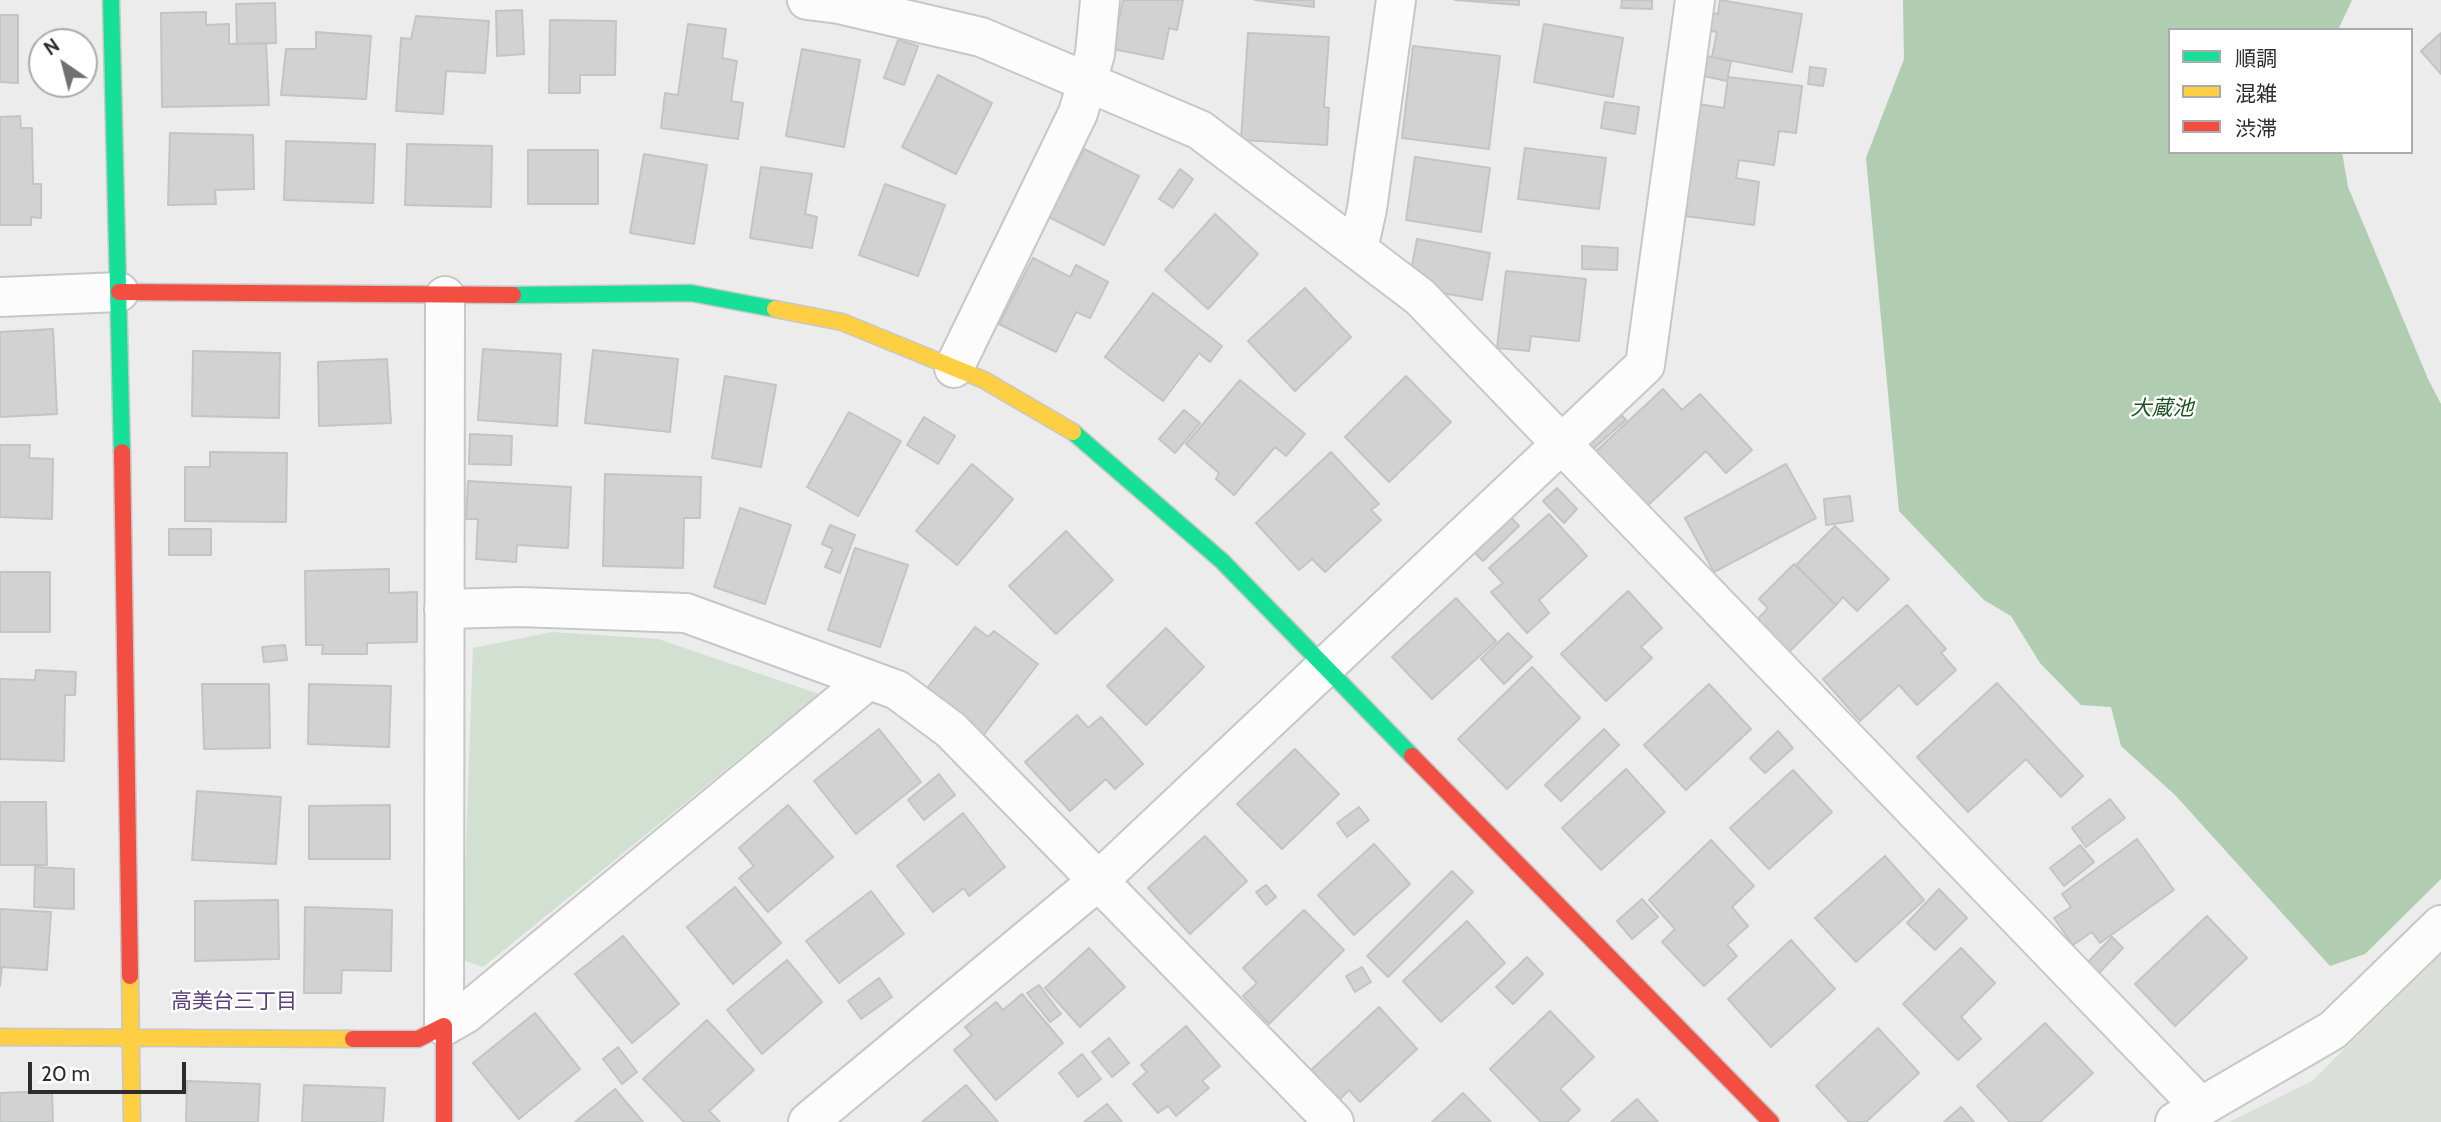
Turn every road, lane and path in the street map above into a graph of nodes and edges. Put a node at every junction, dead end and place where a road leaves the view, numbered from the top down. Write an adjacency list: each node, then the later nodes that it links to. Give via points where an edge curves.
1 (111, 0): 8 (street)
2 (807, 0): 6 (street, via 981,37)
3 (1100, 0): 6 (street, via 1095,54)
4 (1396, 0): 7 (street)
5 (1695, 0): 12 (street, via 1645,365)
6 (1087, 82): 7 (street, via 1200,130); 11 (street, via 1078,113)
7 (1358, 249): 12 (street, via 1420,297)
8 (120, 292): 9 (street); 10 (street); 20 (street)
9 (445, 296): 11 (street, via 691,293 842,322); 13 (street)
10 (0, 297)
11 (954, 368): 14 (street, via 984,380 1076,434 1222,561)
12 (1562, 443): 14 (street); 21 (street)
13 (444, 609): 15 (street, via 687,613); 18 (street)
14 (1325, 667): 16 (street); 26 (street)
15 (868, 680): 16 (street, via 897,690 951,730); 18 (street, via 465,1014)
16 (1098, 881): 22 (street); 25 (street)
17 (2441, 925): 21 (street, via 2333,1030)
18 (444, 1026): 20 (street, via 418,1040); 24 (street)
19 (0, 1037): 20 (street)
20 (132, 1038): 23 (street)
21 (2188, 1114)
22 (1313, 1115)
23 (132, 1122)
24 (444, 1122)
25 (808, 1122)
26 (1770, 1122)

